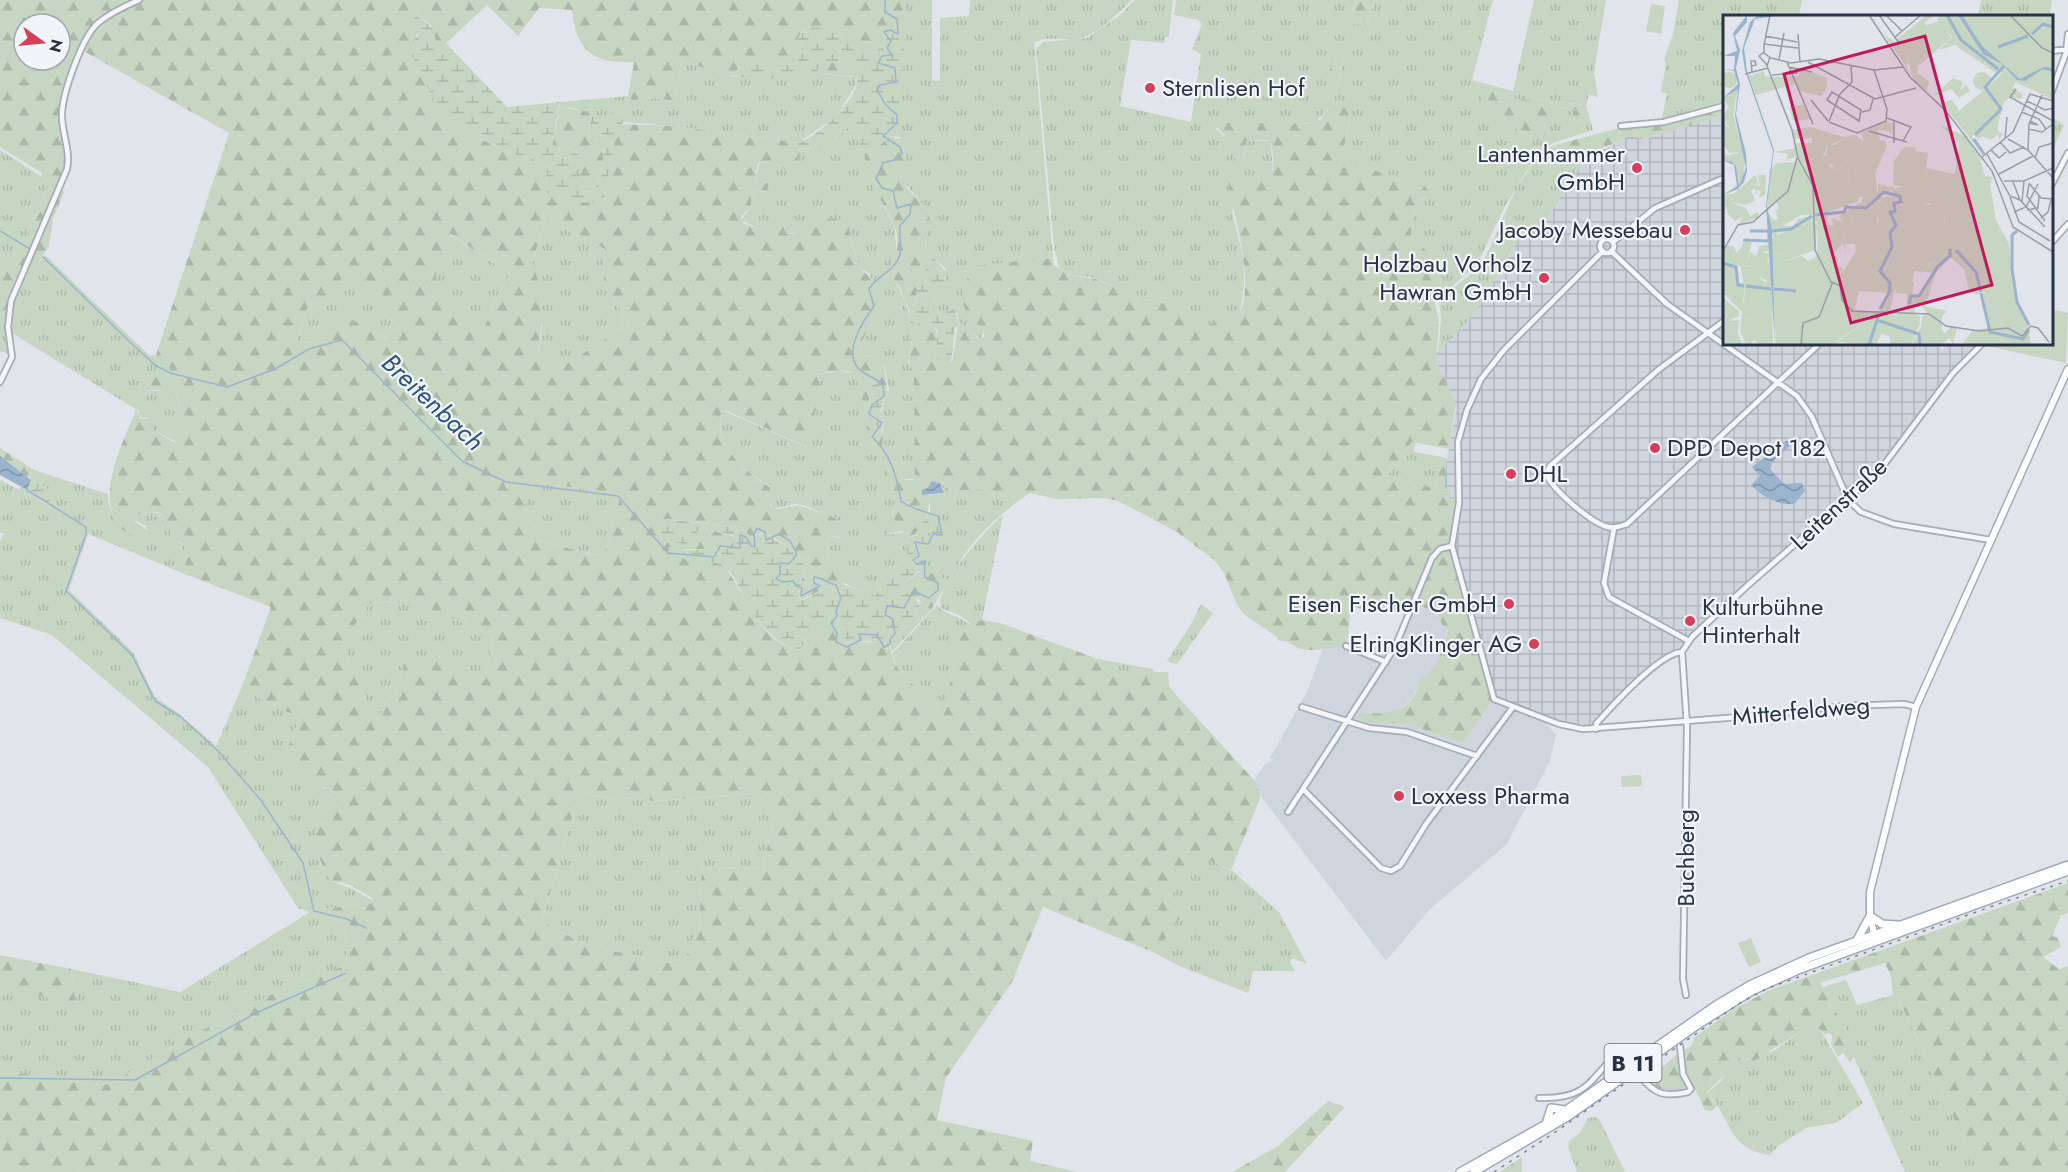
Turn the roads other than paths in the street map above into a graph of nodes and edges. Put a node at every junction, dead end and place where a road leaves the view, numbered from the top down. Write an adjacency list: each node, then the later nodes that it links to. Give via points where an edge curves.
1 (139, 0): 22 (street, via 98,24 86,39 77,62 62,111 68,165 11,301 8,327 12,357)
2 (2068, 34): 3 (street)
3 (2067, 49): 4 (street)
4 (2053, 88)
5 (1723, 107): 6 (street, via 1664,122)
6 (1621, 126)
7 (2068, 153): 9 (street)
8 (1723, 179): 12 (street, via 1655,208)
9 (2053, 182)
10 (2068, 224): 11 (street)
11 (2053, 241)
12 (1613, 242): 13 (street, via 1602,241); 14 (street)
13 (1603, 251): 14 (street); 27 (street, via 1504,350 1476,388 1458,442 1459,503)
14 (1611, 251): 16 (street, via 1667,304)
15 (1723, 322): 16 (street)
16 (1706, 333): 17 (street); 25 (street, via 1658,370 1550,466 1546,474 1550,483 1591,518)
17 (1723, 345)
18 (1724, 345): 23 (street)
19 (1818, 345): 23 (street)
20 (1981, 345): 24 (street, Leitenstraße, via 1953,373 1880,470)
21 (2068, 369): 26 (street)
22 (0, 382)
23 (1779, 383): 24 (street, via 1807,408); 25 (street, via 1627,524)
24 (1848, 500): 26 (street, via 1878,520); 28 (street, Leitenstraße)
25 (1614, 528): 28 (street, via 1604,583 1609,597)
26 (1990, 540): 34 (street)
27 (1452, 546): 31 (street, via 1440,549 1432,558); 33 (street, via 1494,699)
28 (1689, 641): 30 (street, Leitenstraße)
29 (1346, 646): 31 (street)
30 (1682, 652): 35 (street); 37 (street, Leitenstraße, via 1673,652 1630,688 1596,724)
31 (1386, 662): 36 (street)
32 (1302, 707): 36 (street)
33 (1513, 707): 37 (street, via 1559,724); 38 (street)
34 (1916, 707): 35 (street, Mitterfeldweg, via 1841,706); 43 (street, via 1875,872)
35 (1686, 721): 37 (street); 48 (street, Buchberg, via 1683,979)
36 (1346, 723): 38 (street, via 1407,732); 39 (street)
37 (1596, 729)
38 (1477, 756): 39 (street, via 1400,866 1391,871 1381,868)
39 (1304, 789): 40 (street)
40 (1288, 812)
41 (2068, 865): 44 (main road, B 11)
42 (2068, 871): 47 (main road, B 11)
43 (1870, 916): 44 (main road, via 1882,924); 45 (street); 46 (main road)
44 (1900, 925): 45 (main road, B 11)
45 (1874, 934): 46 (main road, B 11); 47 (street)
46 (1857, 940): 57 (main road, B 11, via 1780,970 1733,994)
47 (1877, 942): 49 (main road, B 11, via 1782,976 1736,1000)
48 (1686, 994)
49 (1685, 1034): 50 (main road, B 11); 51 (main road)
50 (1671, 1044): 51 (main road); 60 (main road, B 11, via 1569,1116)
51 (1680, 1046): 53 (street, via 1683,1074 1691,1089 1688,1092 1662,1095 1648,1087)
52 (1629, 1060): 55 (street, via 1622,1048 1579,1093)
53 (1640, 1076)
54 (1539, 1098): 55 (street)
55 (1548, 1099): 56 (street)
56 (1551, 1108): 57 (main road); 58 (main road)
57 (1568, 1109): 58 (main road, B 11)
58 (1546, 1124): 59 (main road, B 11)
59 (1460, 1172)
60 (1474, 1172)

